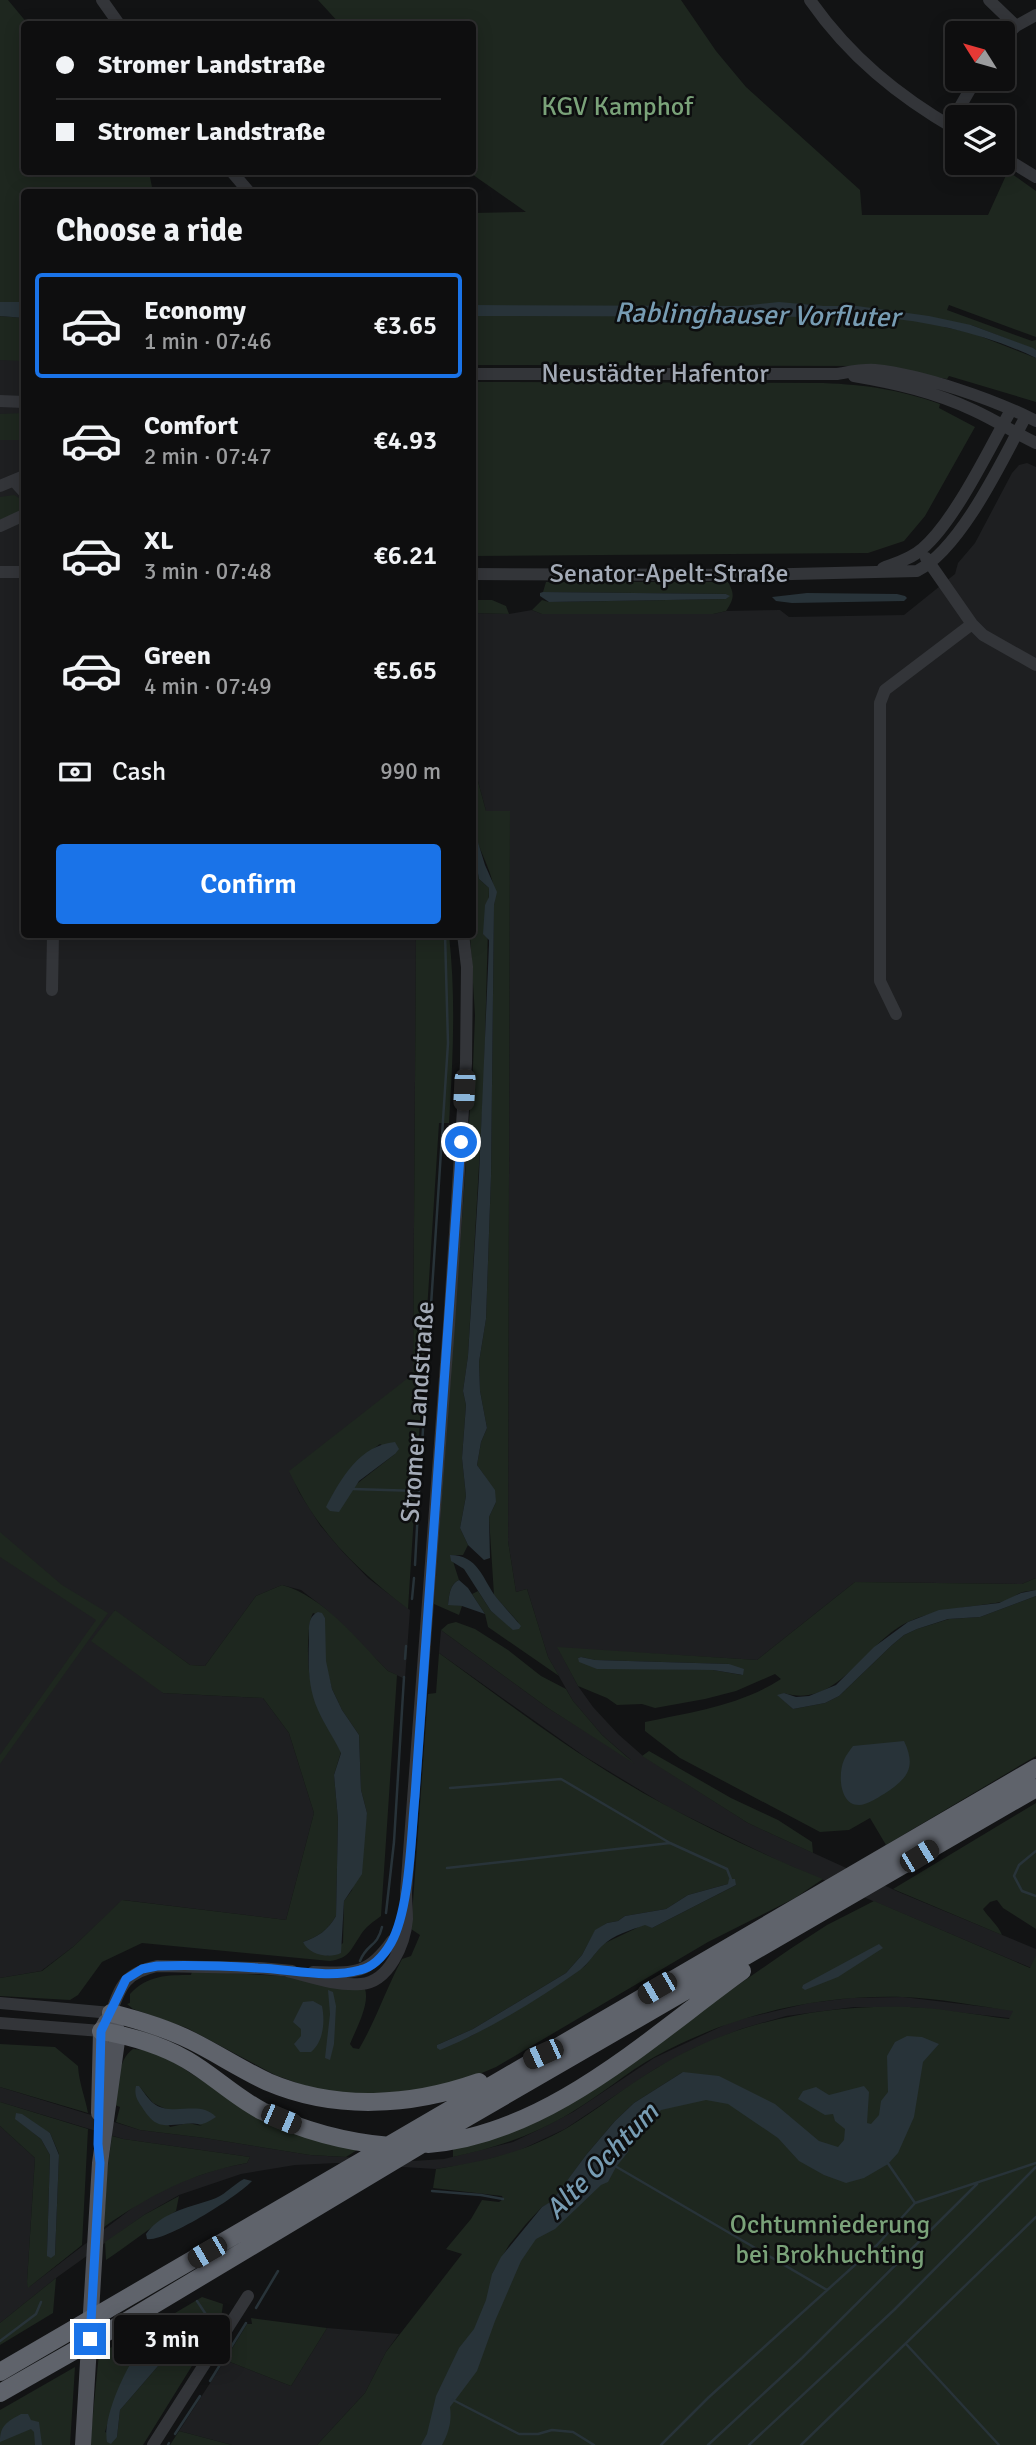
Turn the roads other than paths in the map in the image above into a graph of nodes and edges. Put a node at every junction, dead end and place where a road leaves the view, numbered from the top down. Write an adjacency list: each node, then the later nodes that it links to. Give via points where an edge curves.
1 (102, 0): 5 (street)
2 (810, 0): 7 (street, via 858,59)
3 (989, 0): 6 (street)
4 (1036, 15): 6 (street)
5 (118, 21)
6 (1016, 26)
7 (945, 123)
8 (1015, 164): 10 (street)
9 (234, 175): 11 (street)
10 (1036, 177)
11 (246, 189)
12 (837, 373): 13 (street, Neustädter Hafentor); 16 (street, Neustädter Hafentor, via 873,370 912,377); 18 (street, Neustädter Hafentor, via 934,394)
13 (476, 374)
14 (0, 401): 15 (street)
15 (21, 402)
16 (1011, 410): 17 (street); 18 (street, Senator-Apelt-Straße)
17 (1031, 418): 19 (street)
18 (1002, 426): 19 (street); 26 (street, Senator-Apelt-Straße, via 952,511)
19 (1017, 433): 20 (street); 27 (street, via 964,525)
20 (1036, 443)
21 (19, 479): 22 (street)
22 (0, 486)
23 (21, 517): 25 (street)
24 (21, 523): 25 (street)
25 (0, 528)
26 (920, 550): 27 (street); 31 (street, Senator-Apelt-Straße)
27 (930, 565): 31 (street, Senator-Apelt-Straße, via 917,571); 32 (street)
28 (0, 572): 29 (street)
29 (21, 572)
30 (476, 574): 31 (street, Senator-Apelt-Straße)
31 (865, 574)
32 (972, 624): 33 (street); 37 (street, via 885,690 880,703 880,981)
33 (1036, 664)
34 (53, 938): 36 (street)
35 (463, 938): 40 (street, Stromer Landstraße, via 466,1063)
36 (52, 990)
37 (896, 1014)
38 (1036, 1768): 49 (highway)
39 (1036, 1788): 41 (highway)
40 (406, 1892): 42 (street, Stromer Landstraße); 44 (street, Stromer Landstraße, via 407,1921 396,1954 387,1972)
41 (816, 1917): 48 (highway, via 568,2096 507,2126 442,2143 397,2147 323,2135 261,2110 186,2060); 52 (highway)
42 (392, 1941): 43 (street, Stromer Landstraße, via 379,1959 360,1970); 44 (street, Stromer Landstraße)
43 (286, 1971): 44 (street, Stromer Landstraße, via 339,1984); 46 (street, Stromer Landstraße, via 142,1969 126,1979)
44 (376, 1980)
45 (0, 2003): 46 (street)
46 (111, 2013): 48 (main road, Stromer Landstraße); 49 (highway, via 175,2033 269,2082 307,2095 351,2101 387,2103 454,2091)
47 (0, 2023): 48 (street)
48 (110, 2033): 53 (main road, Stromer Landstraße)
49 (543, 2054): 51 (highway)
50 (248, 2296): 54 (street)
51 (0, 2372)
52 (0, 2393)
53 (83, 2445)
54 (153, 2445)

